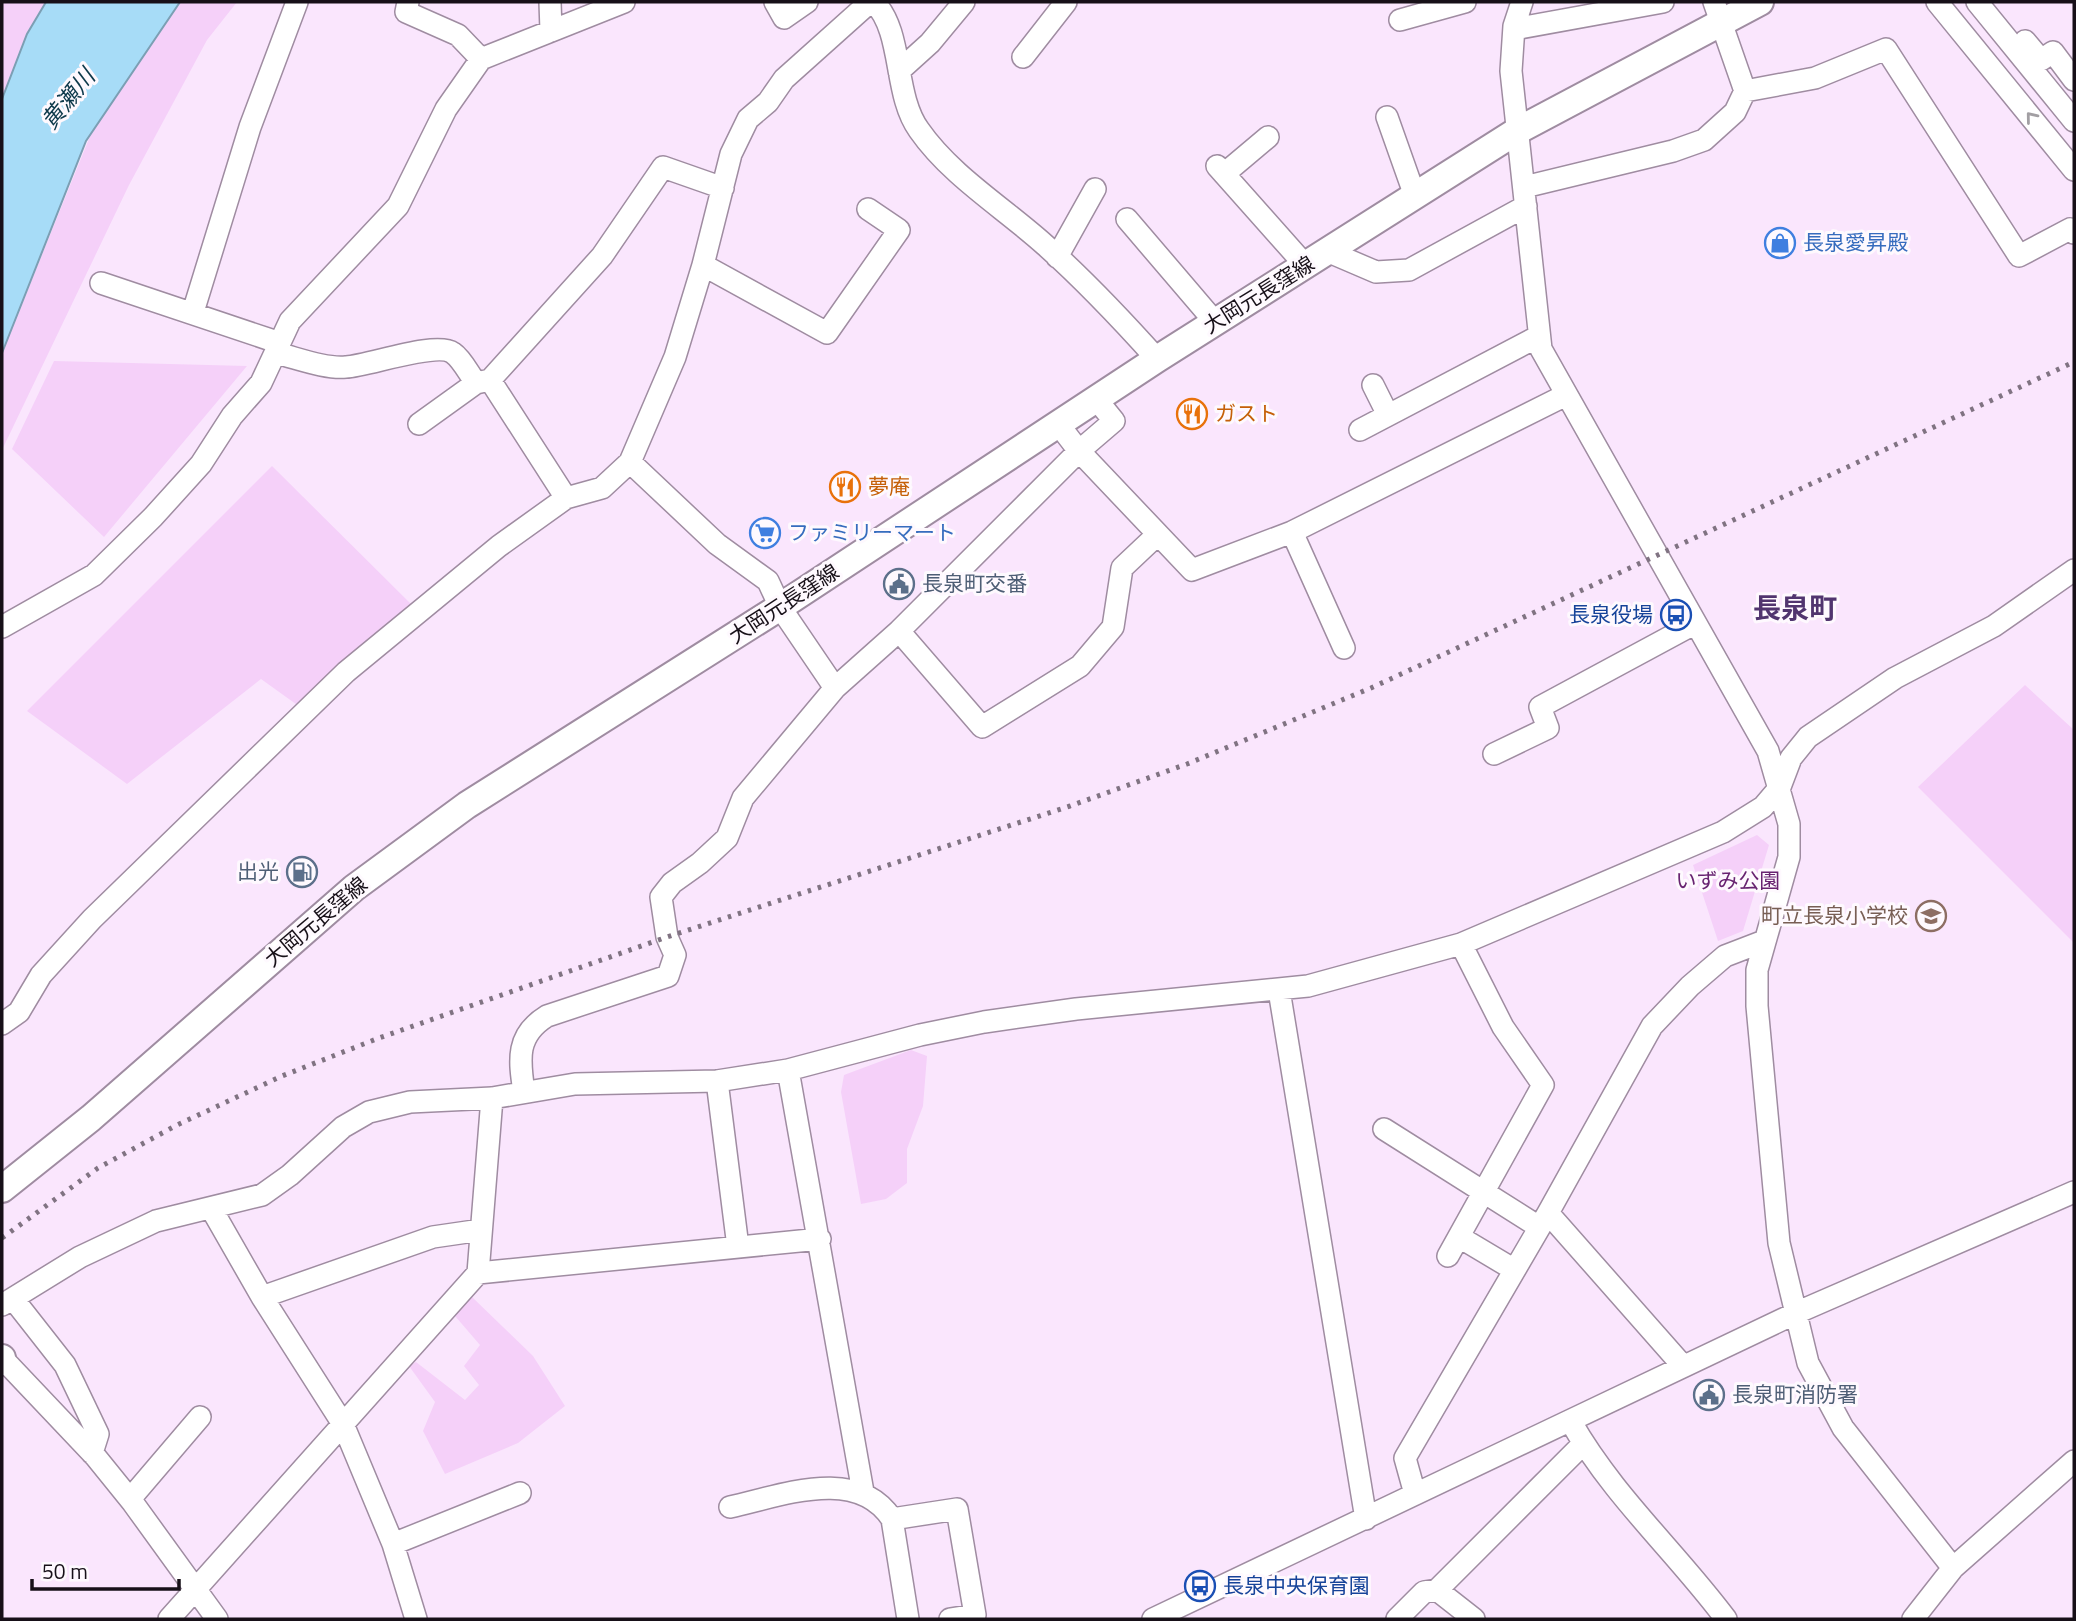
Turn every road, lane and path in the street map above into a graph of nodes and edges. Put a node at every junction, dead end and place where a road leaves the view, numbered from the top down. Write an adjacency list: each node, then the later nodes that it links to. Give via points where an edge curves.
1 (297, 2): 42 (street, via 250,127)
2 (408, 2): 22 (street, via 406,12 458,35)
3 (550, 2): 20 (street)
4 (624, 2): 20 (street)
5 (775, 2): 6 (street, via 785,18)
6 (807, 2)
7 (872, 2): 23 (street, via 887,15); 31 (street, via 784,79 748,120 731,154)
8 (964, 2): 23 (street)
9 (1066, 2): 21 (street)
10 (1465, 2): 18 (street)
11 (1522, 2): 19 (street)
12 (1663, 2): 19 (street)
13 (1760, 2): 17 (main road, 大岡元長窪線)
14 (1937, 2): 30 (street, one-way to 14)
15 (1977, 2): 27 (street)
16 (1993, 2): 24 (street, via 2041,60 2053,52)
17 (1718, 11): 25 (street); 28 (main road, 大岡元長窪線)
18 (1400, 20)
19 (1514, 29): 28 (street, via 1511,71)
20 (551, 31): 22 (street)
21 (1023, 58)
22 (481, 59): 45 (street, via 446,109 398,206 290,321)
23 (899, 71): 38 (street, via 918,130 940,155)
24 (2074, 80)
25 (1745, 91): 34 (street, via 1735,112 1704,140); 37 (street, via 1815,78 1886,49 2019,256 2070,229)
26 (1387, 117): 33 (street)
27 (2074, 121)
28 (1517, 131): 33 (main road, 大岡元長窪線); 34 (street)
29 (1268, 137): 39 (street, via 1220,170)
30 (2074, 170)
31 (723, 188): 40 (street); 47 (street, via 663,167 602,256)
32 (1095, 189): 38 (street)
33 (1415, 196): 39 (main road, 大岡元長窪線)
34 (1525, 197): 39 (street, via 1409,271 1376,272); 44 (street)
35 (868, 209): 40 (street, via 900,230 827,333)
36 (1127, 219): 43 (street)
37 (2074, 233)
38 (1057, 257): 46 (street)
39 (1316, 258): 43 (main road, 大岡元長窪線)
40 (703, 265): 56 (street, via 675,357)
41 (101, 283): 42 (street)
42 (193, 312): 45 (street)
43 (1215, 322): 46 (main road, 大岡元長窪線)
44 (1539, 336): 49 (street, via 1541,349); 51 (street)
45 (278, 348): 47 (street, via 345,368 442,349 453,353); 63 (street, via 261,383 232,416 201,464 153,517 94,575)
46 (1157, 359): 50 (main road, 大岡元長窪線)
47 (483, 381): 52 (street); 57 (street)
48 (1373, 385): 51 (street)
49 (1566, 395): 58 (street); 62 (street)
50 (1097, 400): 53 (main road, 大岡元長窪線); 55 (street, via 1114,421)
51 (1388, 415): 54 (street)
52 (419, 424)
53 (1059, 425): 55 (street); 61 (main road, 大岡元長窪線)
54 (1360, 430)
55 (1079, 451): 59 (street); 64 (street)
56 (630, 463): 57 (street, via 602,488); 61 (street, via 717,544 768,581)
57 (566, 498): 72 (street, via 499,546 346,672 92,919 41,975 19,1012)
58 (1293, 532): 59 (street, via 1192,570); 65 (street)
59 (1157, 536): 64 (street, via 1122,568 1113,627 1080,666 982,727)
60 (2074, 570): 68 (street, via 1994,626 1895,678 1808,737 1791,758)
61 (780, 607): 66 (street); 78 (main road, 大岡元長窪線, via 467,805 364,880 91,1118)
62 (1694, 624): 67 (street, via 1540,707 1548,727); 68 (street, via 1762,740)
63 (2, 627)
64 (899, 631): 66 (street)
65 (1344, 648)
66 (835, 688): 75 (street, via 743,797 727,838 672,883 662,897 667,937 675,955 668,976 532,1025 523,1042)
67 (1494, 754)
68 (1780, 787): 69 (street, via 1789,857); 70 (street, via 1763,807 1723,832)
69 (1764, 942): 82 (street, via 1725,956 1652,1026); 92 (street, via 1757,970 1757,1006 1779,1243)
70 (1461, 944): 71 (street, via 1377,969); 80 (street, via 1503,1027 1542,1085)
71 (1279, 990): 73 (street, via 985,1022); 107 (street)
72 (2, 1024)
73 (789, 1070): 74 (street); 85 (street)
74 (717, 1081): 75 (street, via 575,1084); 86 (street)
75 (524, 1092): 76 (street)
76 (492, 1098): 81 (street, via 410,1102 369,1112 343,1127 261,1195); 83 (street)
77 (1384, 1129): 80 (street)
78 (2, 1189)
79 (2074, 1192): 92 (street)
80 (1484, 1194): 82 (street); 84 (street)
81 (211, 1208): 90 (street); 91 (street, via 156,1221 80,1257)
82 (1544, 1220): 88 (street); 94 (street)
83 (481, 1230): 89 (street); 90 (street, via 433,1237)
84 (1461, 1238): 87 (street); 88 (street)
85 (820, 1239): 86 (street); 101 (street)
86 (738, 1247): 89 (street)
87 (1448, 1256)
88 (1513, 1269): 103 (street, via 1405,1458)
89 (478, 1273): 97 (street)
90 (262, 1297): 97 (street)
91 (8, 1303): 99 (street, via 65,1365 98,1434)
92 (1796, 1313): 94 (street); 109 (street, via 1808,1363 1843,1429)
93 (2, 1360): 99 (street)
94 (1683, 1367): 96 (street)
95 (200, 1417): 104 (street)
96 (1571, 1422): 98 (street); 103 (street)
97 (343, 1424): 108 (street); 111 (street)
98 (1583, 1444): 110 (street); 120 (street, via 1641,1521 1691,1572)
99 (92, 1453): 104 (street)
100 (2074, 1461): 109 (street)
101 (863, 1492): 105 (street, via 829,1487); 106 (street)
102 (520, 1493): 108 (street)
103 (1415, 1494): 107 (street)
104 (130, 1499): 111 (street)
105 (730, 1507)
106 (892, 1519): 115 (street); 116 (street, via 957,1510 975,1615)
107 (1366, 1519): 117 (street)
108 (393, 1544): 114 (street)
109 (1953, 1568): 121 (street)
110 (1437, 1590): 118 (street, via 1424,1592); 119 (street)
111 (194, 1591): 112 (street); 113 (street)
112 (169, 1619)
113 (217, 1619)
114 (416, 1619)
115 (908, 1619)
116 (950, 1619)
117 (1153, 1619)
118 (1397, 1619)
119 (1474, 1619)
120 (1726, 1619)
121 (1913, 1619)

